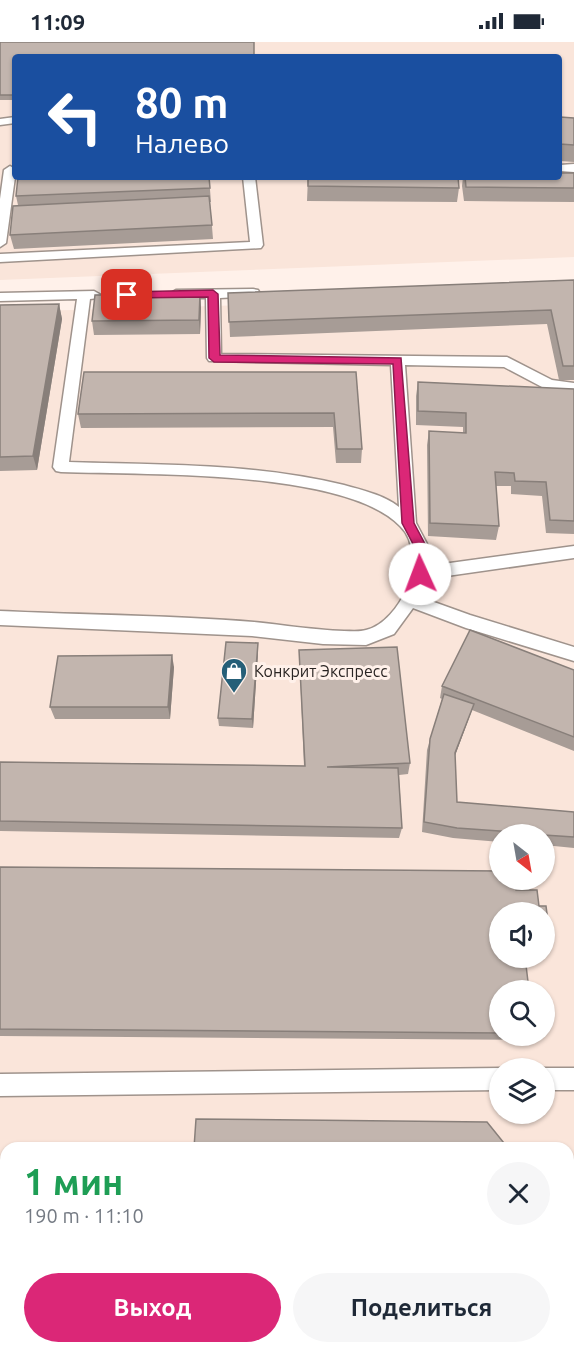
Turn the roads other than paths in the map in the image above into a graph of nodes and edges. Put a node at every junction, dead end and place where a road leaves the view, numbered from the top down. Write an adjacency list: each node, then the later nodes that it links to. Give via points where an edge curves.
1 (8, 170): 3 (lane)
2 (249, 180): 4 (lane, via 257,244)
3 (0, 243)
4 (0, 258)
5 (272, 293): 7 (lane)
6 (166, 294): 7 (lane)
7 (213, 294): 11 (lane, via 214,358)
8 (107, 295): 9 (lane)
9 (84, 296): 10 (lane); 13 (lane, via 61,467 253,474 358,495 388,507)
10 (0, 297)
11 (398, 361): 12 (lane, via 507,362 535,379); 13 (lane)
12 (574, 388)
13 (408, 523): 15 (lane, via 419,544)
14 (574, 552): 15 (lane)
15 (420, 574): 16 (lane)
16 (410, 600): 17 (lane, via 388,629 366,638 252,628); 18 (lane)
17 (0, 618)
18 (574, 654)
19 (489, 1078): 22 (lane)
20 (555, 1079): 21 (lane)
21 (574, 1079)
22 (0, 1085)

